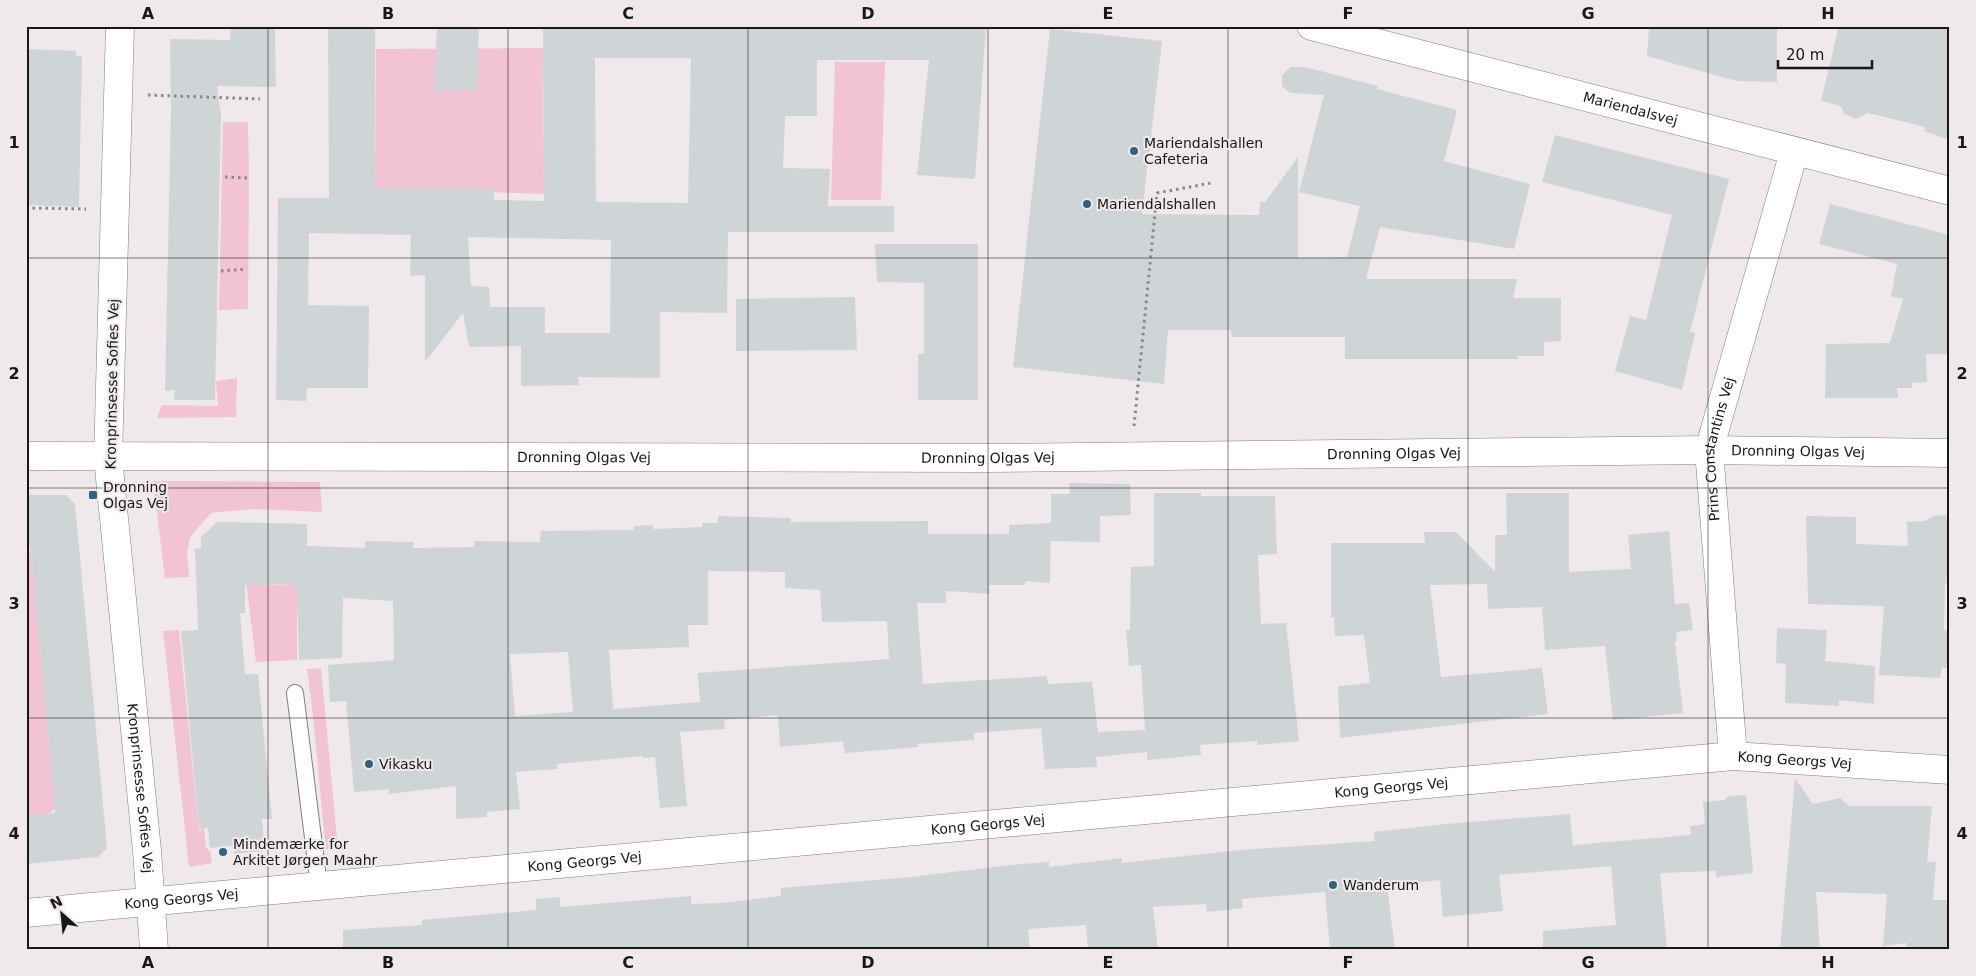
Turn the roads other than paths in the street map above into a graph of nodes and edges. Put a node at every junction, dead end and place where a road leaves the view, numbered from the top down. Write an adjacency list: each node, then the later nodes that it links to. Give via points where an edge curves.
1 (120, 26): 8 (street, Kronprinsesse Sofies Vej)
2 (1311, 26): 3 (street, Mariendalsvej)
3 (1794, 152): 4 (street, Mariendalsvej); 5 (street, Prins Constantins Vej)
4 (1950, 191)
5 (1709, 450): 6 (street, Dronning Olgas Vej); 8 (street, Dronning Olgas Vej, via 1131,457); 10 (street, Prins Constantins Vej)
6 (1950, 453)
7 (26, 456): 8 (street, Dronning Olgas Vej)
8 (108, 458): 13 (street, Kronprinsesse Sofies Vej, via 147,852)
9 (295, 693): 12 (lane)
10 (1734, 756): 11 (street, Kong Georgs Vej); 12 (street, Kong Georgs Vej)
11 (1950, 770)
12 (319, 886): 13 (street, Kong Georgs Vej)
13 (149, 902): 14 (street, Kong Georgs Vej); 15 (street, Kronprinsesse Sofies Vej)
14 (26, 913)
15 (154, 950)

